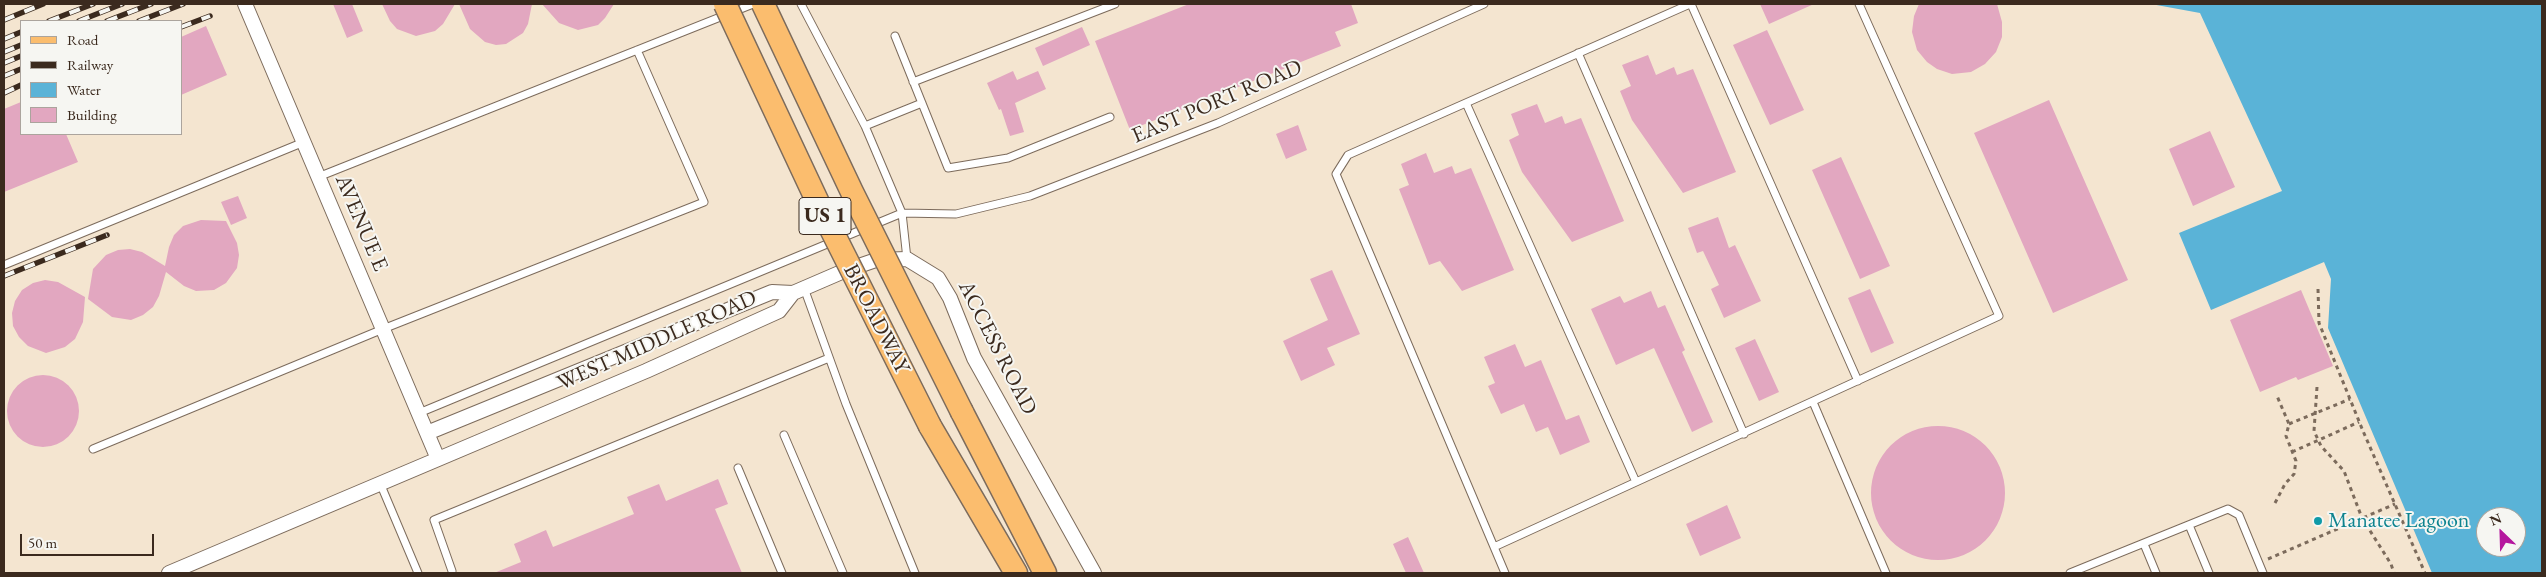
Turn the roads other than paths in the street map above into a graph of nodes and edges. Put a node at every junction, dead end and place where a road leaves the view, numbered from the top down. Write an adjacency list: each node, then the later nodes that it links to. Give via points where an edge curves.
1 (245, 4): 18 (street, AVENUE E)
2 (725, 4): 46 (main road, BROADWAY / US 1, bridge, via 820,207 930,426)
3 (753, 4): 11 (lane)
4 (762, 4): 47 (main road, BROADWAY / US 1, bridge, via 852,192)
5 (801, 4): 17 (lane)
6 (1115, 4): 13 (lane)
7 (1484, 4): 20 (lane, EAST PORT ROAD, via 1218,123 1030,196 956,214)
8 (1690, 4): 12 (lane); 26 (lane)
9 (1859, 4): 26 (lane, via 1998,316)
10 (895, 36): 13 (lane)
11 (637, 50): 19 (lane); 24 (lane, via 704,202)
12 (1578, 54): 14 (lane); 31 (lane)
13 (913, 82): 15 (lane)
14 (1466, 103): 35 (lane); 39 (lane, via 1348,155 1336,174)
15 (922, 104): 16 (lane, via 948,168 1008,158); 17 (lane)
16 (1110, 117)
17 (865, 126): 20 (lane)
18 (304, 142): 19 (street, AVENUE E); 22 (lane)
19 (318, 177): 24 (street, AVENUE E)
20 (902, 213): 21 (lane); 28 (lane)
21 (907, 259): 23 (street, via 876,260); 48 (street, ACCESS ROAD, via 938,278 945,289 974,358)
22 (4, 265)
23 (798, 291): 25 (lane); 29 (street, WEST MIDDLE ROAD, via 772,292); 33 (street, WEST MIDDLE ROAD, via 779,310 646,371)
24 (383, 329): 28 (street, AVENUE E); 32 (lane)
25 (829, 358): 40 (lane, via 434,520); 45 (lane)
26 (1858, 381): 27 (lane)
27 (1813, 402): 31 (lane); 50 (lane)
28 (418, 413): 29 (street, AVENUE E)
29 (427, 433): 33 (street, AVENUE E)
30 (784, 434): 44 (lane)
31 (1744, 434): 35 (lane)
32 (93, 449)
33 (438, 458): 36 (street, WEST MIDDLE ROAD)
34 (738, 468): 43 (lane)
35 (1636, 482): 39 (lane)
36 (380, 483): 41 (street, WEST MIDDLE ROAD); 42 (lane)
37 (2189, 525): 38 (lane); 53 (lane); 54 (lane, via 2228,509 2239,515)
38 (2144, 544): 51 (lane); 52 (lane)
39 (1494, 547): 49 (lane)
40 (452, 571)
41 (169, 573)
42 (418, 573)
43 (782, 573)
44 (843, 573)
45 (915, 573)
46 (1016, 573)
47 (1044, 573)
48 (1094, 573)
49 (1505, 573)
50 (1886, 573)
51 (2070, 573)
52 (2156, 573)
53 (2210, 573)
54 (2263, 573)

